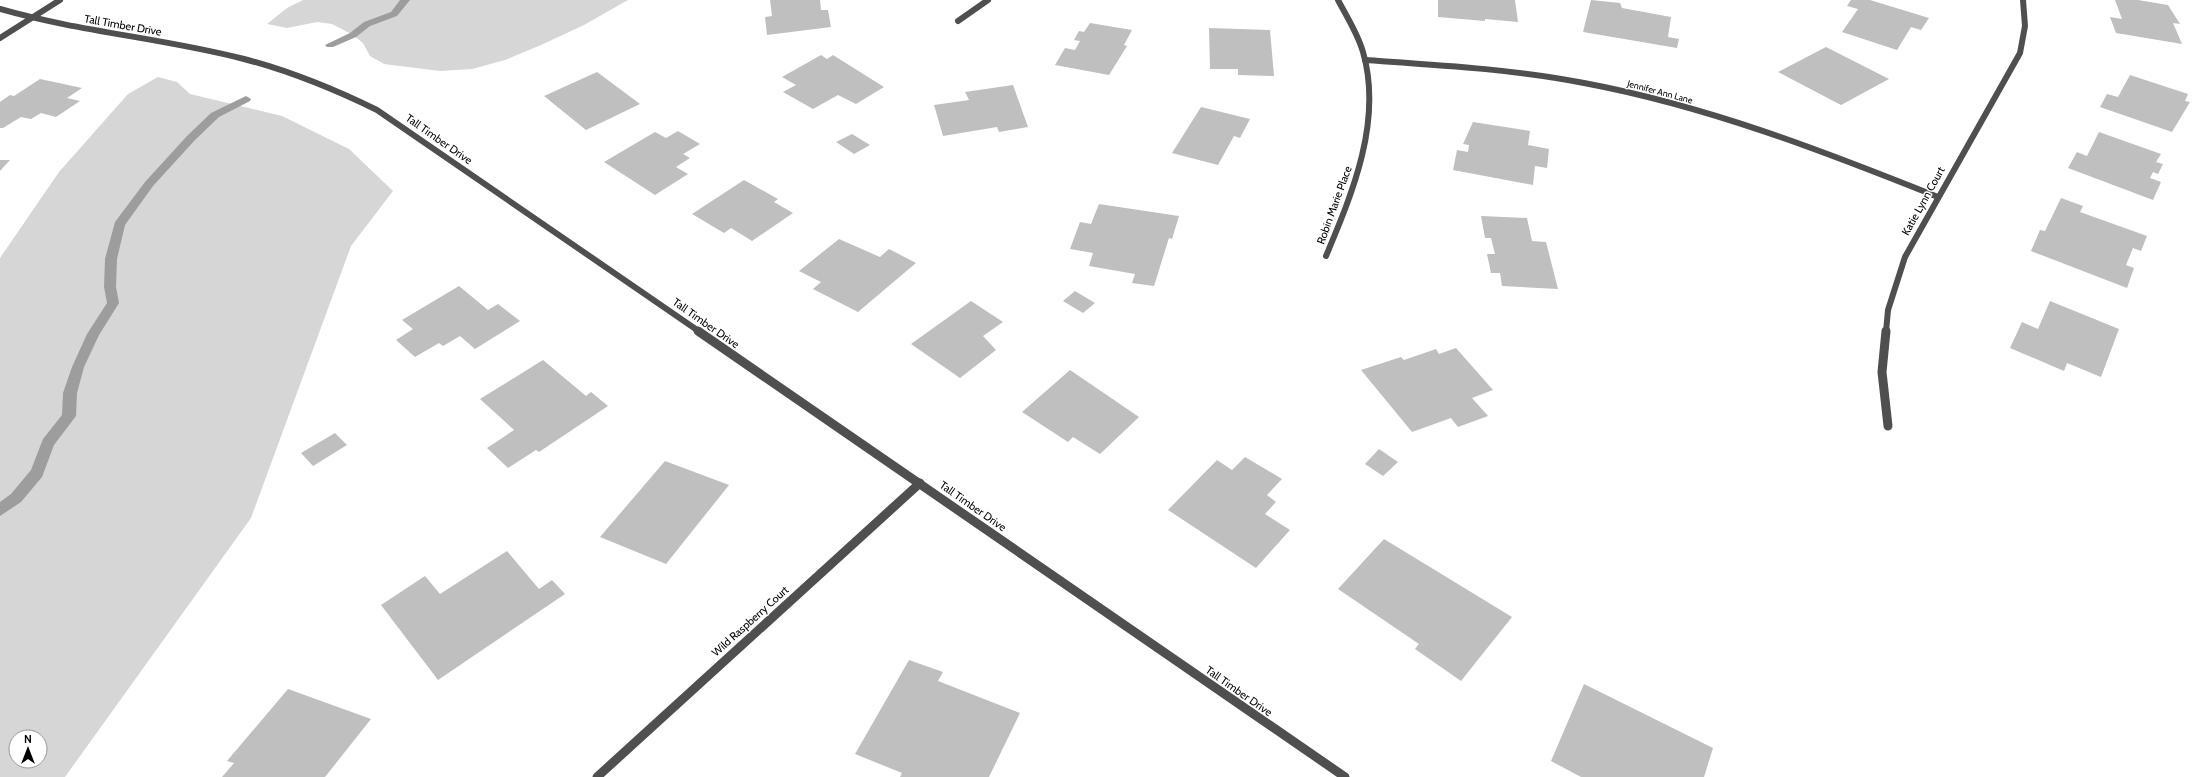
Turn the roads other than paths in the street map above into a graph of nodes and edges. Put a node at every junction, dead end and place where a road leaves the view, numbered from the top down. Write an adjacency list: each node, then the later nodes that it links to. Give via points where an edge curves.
1 (60, 0): 6 (street)
2 (988, 0): 7 (street)
3 (1338, 0): 9 (street, Robin Marie Place, via 1355,32)
4 (2022, 0): 10 (street, Katie Lynn Court, via 2026,32 2020,53)
5 (0, 9): 6 (street, Tall Timber Drive)
6 (30, 18): 8 (street); 13 (street, Tall Timber Drive, via 92,32 223,54 271,66 327,85 377,110)
7 (958, 21)
8 (0, 38)
9 (1365, 60): 10 (street, Jennifer Ann Lane, via 1546,77 1613,89 1753,127 1844,159); 11 (street, Robin Marie Place, via 1369,95 1366,131 1358,173)
10 (1938, 197): 12 (street, Katie Lynn Court, via 1905,257 1888,310 1882,372)
11 (1326, 256)
12 (1888, 426)
13 (920, 483): 14 (street, Wild Raspberry Court); 15 (street, Tall Timber Drive)
14 (597, 777)
15 (1344, 777)

